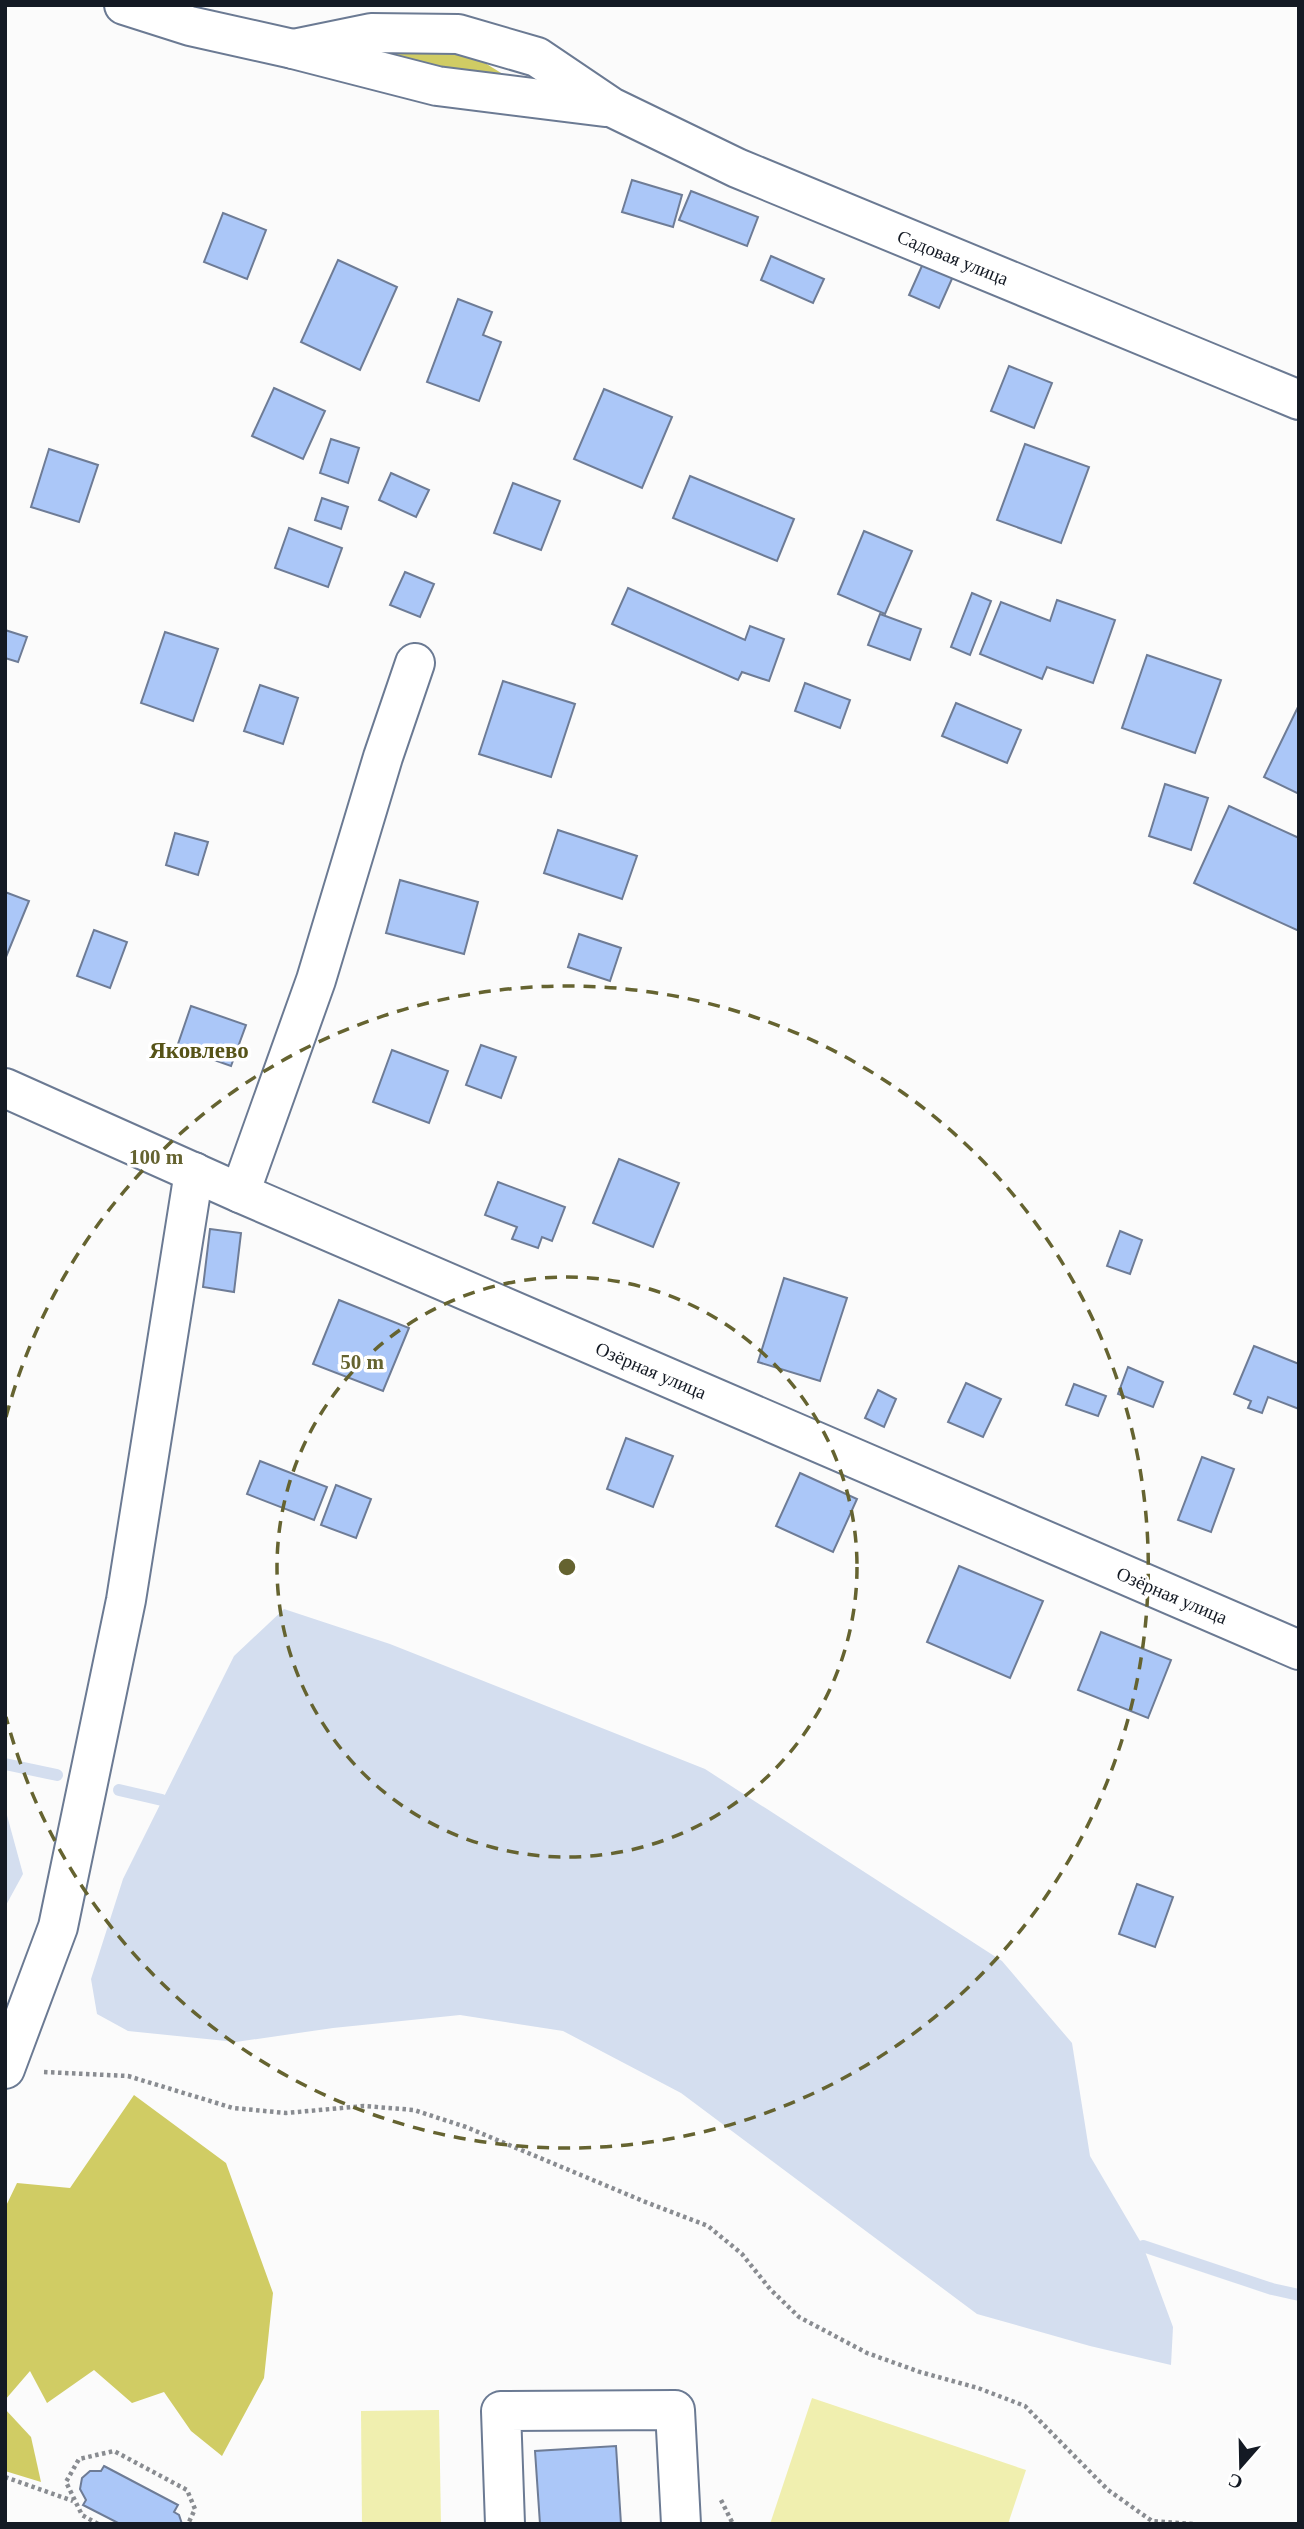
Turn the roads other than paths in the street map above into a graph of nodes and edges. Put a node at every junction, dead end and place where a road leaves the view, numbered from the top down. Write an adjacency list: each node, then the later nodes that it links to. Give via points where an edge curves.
1 (124, 5): 2 (street, via 190,26)
2 (293, 49): 3 (street, via 437,86); 3 (street, via 370,33 458,34 537,57)
3 (611, 107): 4 (street, Садовая улица, via 737,168)
4 (1299, 400)
5 (415, 663): 8 (street, via 316,980)
6 (5, 1088): 7 (street, Озёрная улица)
7 (194, 1172): 8 (street, Озёрная улица); 10 (street, via 126,1600 64,1899 58,1927)
8 (240, 1193): 9 (street, Озёрная улица)
9 (1299, 1650)
10 (5, 2069)
11 (505, 2524): 12 (street, via 501,2411 621,2410 675,2410)
12 (681, 2524)

